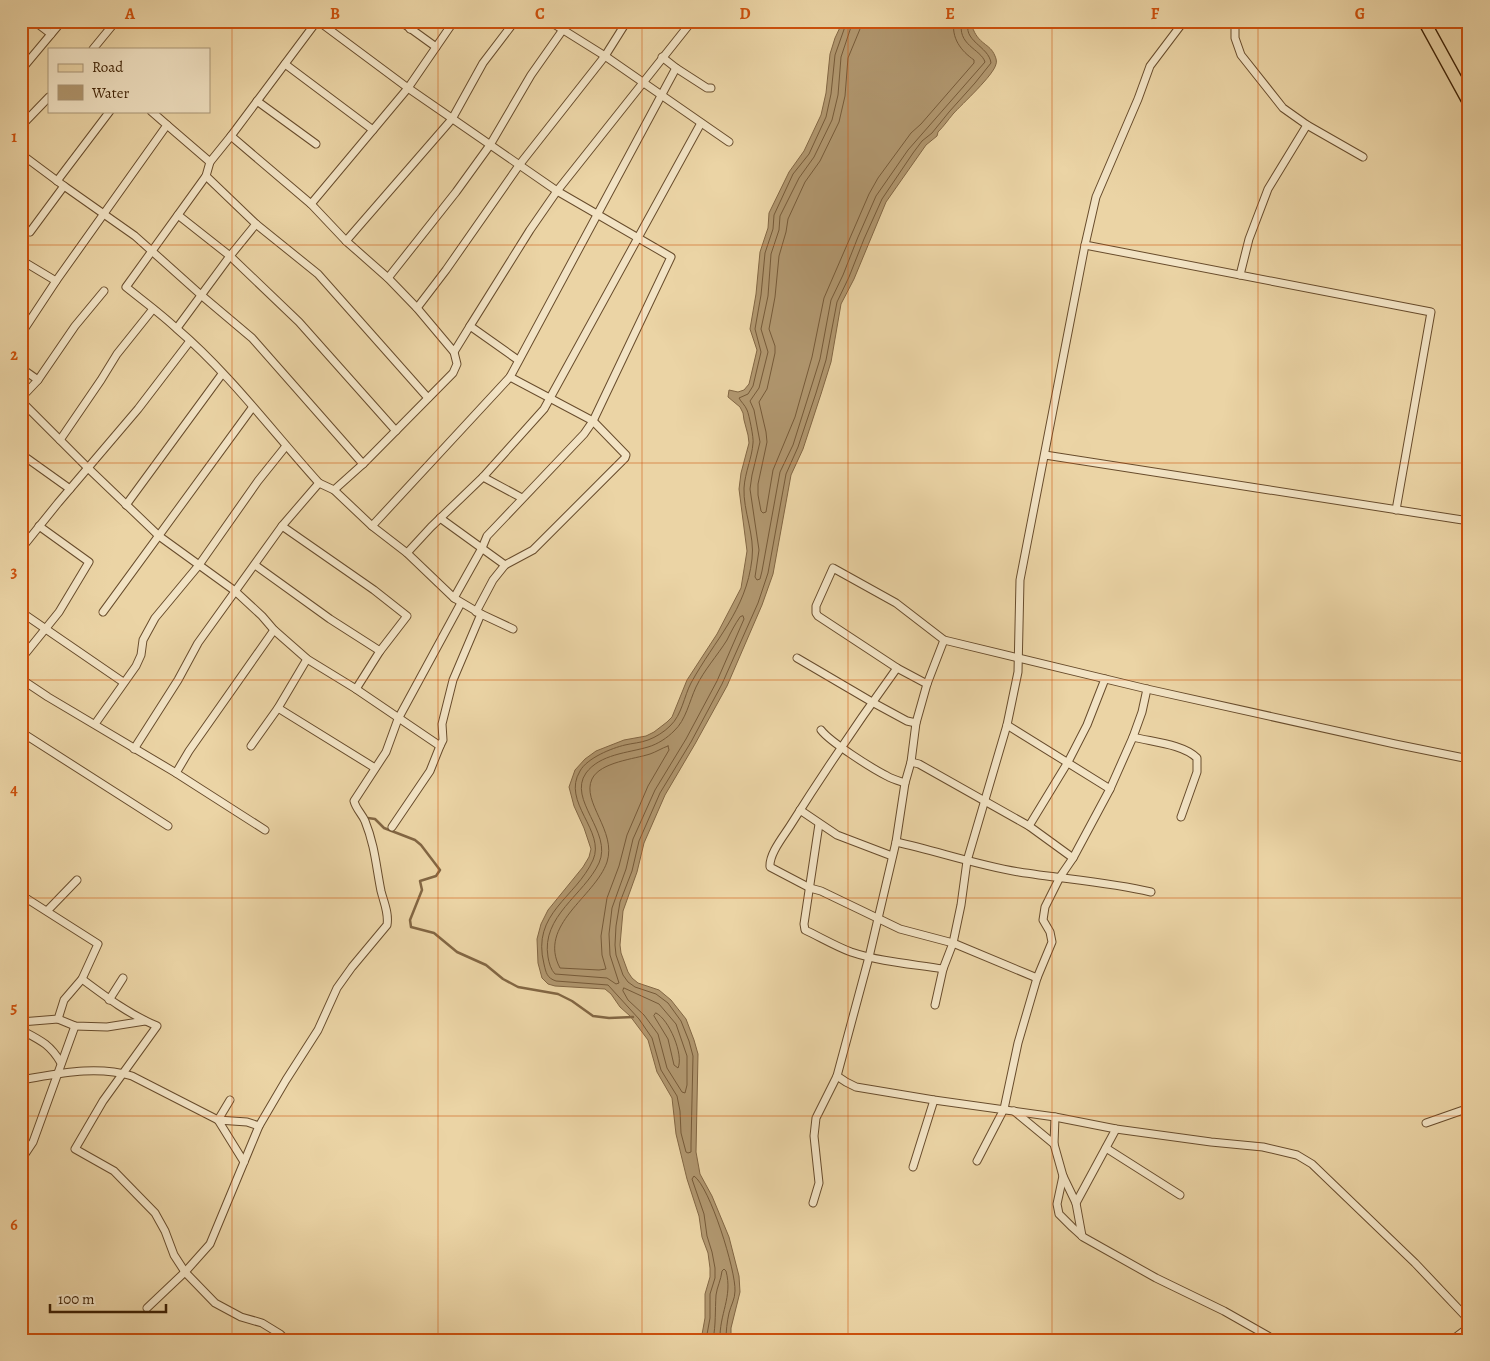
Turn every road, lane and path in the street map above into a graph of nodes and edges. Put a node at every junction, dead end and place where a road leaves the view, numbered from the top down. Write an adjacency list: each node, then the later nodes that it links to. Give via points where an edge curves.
1 (34, 21): 18 (street)
2 (62, 21): 18 (street)
3 (116, 21): 20 (street)
4 (317, 21): 23 (street); 27 (street)
5 (400, 21): 16 (street)
6 (417, 21): 16 (street)
7 (454, 21): 19 (street)
8 (515, 21): 35 (street, via 483,63)
9 (549, 21): 17 (street)
10 (569, 21): 17 (street)
11 (627, 21): 21 (street)
12 (692, 21): 22 (street)
13 (1184, 21): 61 (street, via 1150,66 1096,196)
14 (1234, 21): 38 (street, via 1241,56 1283,108)
15 (1424, 21): 32 (main road)
16 (410, 29): 19 (street)
17 (563, 30): 21 (street); 44 (street, via 531,75)
18 (51, 34): 25 (street)
19 (436, 47): 27 (street)
20 (94, 48)
21 (605, 56): 26 (street); 48 (street)
22 (662, 57): 24 (street); 26 (street)
23 (285, 64): 31 (street); 40 (street)
24 (676, 68): 28 (street); 29 (street)
25 (21, 69)
26 (644, 83): 29 (street); 52 (street)
27 (408, 88): 35 (street); 40 (street)
28 (711, 88)
29 (661, 95): 36 (street); 55 (street)
30 (48, 98): 39 (street)
31 (257, 101): 41 (street); 43 (street)
32 (1469, 103)
33 (109, 112): 50 (street)
34 (152, 112): 37 (street)
35 (452, 118): 44 (street); 60 (street)
36 (701, 122): 42 (street); 59 (street)
37 (168, 125): 47 (street); 54 (street)
38 (1307, 125): 46 (street); 65 (street, via 1268,189)
39 (21, 126)
40 (373, 130): 53 (street)
41 (231, 136): 47 (street); 53 (street)
42 (729, 142)
43 (316, 144)
44 (490, 145): 48 (street); 66 (street)
45 (21, 154): 50 (street)
46 (1363, 157)
47 (210, 162): 49 (street)
48 (520, 164): 52 (street); 70 (street)
49 (206, 176): 56 (street); 57 (street)
50 (57, 181): 51 (street)
51 (64, 186): 54 (street); 58 (street)
52 (558, 191): 55 (street); 72 (street)
53 (311, 204): 60 (street)
54 (104, 213): 62 (street); 67 (street)
55 (596, 214): 59 (street); 77 (street)
56 (178, 215): 62 (street); 63 (street)
57 (256, 224): 63 (street); 82 (street, via 318,274)
58 (30, 232)
59 (637, 237): 83 (street); 86 (street, via 671,257)
60 (346, 241): 66 (street)
61 (1085, 245): 65 (street); 91 (street)
62 (152, 251): 69 (street); 71 (street, via 126,287)
63 (230, 256): 69 (street); 87 (street, via 300,322)
64 (21, 260): 67 (street)
65 (1240, 276): 100 (street, via 1431,312)
66 (388, 278): 70 (street)
67 (56, 281): 74 (street)
68 (104, 291): 81 (street)
69 (200, 295): 73 (street); 92 (street, via 252,338)
70 (416, 308): 76 (street)
71 (153, 309): 73 (street); 88 (street, via 117,354)
72 (470, 326): 76 (street); 77 (street)
73 (177, 328): 75 (street)
74 (21, 334)
75 (190, 341): 79 (street); 93 (street)
76 (454, 352): 82 (street, via 457,364 453,373)
77 (518, 360): 80 (street)
78 (21, 368): 81 (street)
79 (222, 374): 85 (street); 99 (street)
80 (510, 377): 83 (street); 105 (street)
81 (38, 380): 84 (street)
82 (428, 398): 87 (street)
83 (550, 398): 86 (street); 94 (street, via 534,422)
84 (21, 400): 88 (street)
85 (252, 408): 89 (street); 106 (street)
86 (593, 421): 98 (street); 112 (street, via 626,455 625,458 533,550)
87 (396, 431): 92 (street)
88 (60, 440): 93 (street)
89 (286, 446): 95 (street); 110 (street)
90 (22, 455): 96 (street)
91 (1045, 455): 100 (street); 123 (street, via 1020,580)
92 (362, 464): 97 (street)
93 (88, 468): 96 (street); 99 (street)
94 (483, 477): 98 (street); 101 (street)
95 (319, 483): 97 (street); 104 (street)
96 (70, 488): 103 (street)
97 (334, 490): 105 (street)
98 (522, 498): 107 (street, via 487,536)
99 (126, 505): 106 (street)
100 (1396, 510): 102 (street)
101 (440, 518): 107 (street); 109 (street)
102 (1469, 521)
103 (39, 526): 108 (street); 119 (street, via 89,562)
104 (282, 526): 111 (street); 122 (street, via 407,616)
105 (372, 526): 109 (street)
106 (159, 536): 110 (street); 116 (street)
107 (482, 548): 112 (street); 114 (street)
108 (21, 549)
109 (407, 554): 114 (street)
110 (199, 565): 113 (street); 130 (street, via 155,618 143,640 136,666)
111 (255, 565): 113 (street); 122 (street)
112 (505, 565): 117 (street, via 493,580)
113 (235, 591): 120 (street); 146 (street, via 198,643)
114 (458, 601): 117 (street); 136 (street)
115 (21, 612): 119 (street)
116 (103, 612)
117 (479, 613): 118 (street); 144 (street, via 453,680)
118 (513, 629)
119 (46, 630): 125 (street); 130 (street)
120 (274, 630): 126 (street); 151 (street)
121 (944, 640): 123 (street); 127 (street, via 896,603 833,568 816,606 818,616); 131 (street)
122 (380, 651): 132 (street)
123 (1018, 657): 129 (street); 139 (street)
124 (797, 658): 134 (street)
125 (21, 659)
126 (307, 659): 132 (street); 135 (street)
127 (897, 668): 131 (street); 134 (street)
128 (21, 679): 137 (street)
129 (1105, 679): 133 (street); 149 (street)
130 (123, 682): 137 (street)
131 (927, 684): 138 (street)
132 (356, 689): 136 (street)
133 (1146, 689): 142 (street); 147 (street)
134 (872, 702): 138 (street); 145 (street)
135 (278, 708): 143 (street); 150 (street)
136 (398, 719): 144 (street); 150 (street, via 386,752)
137 (95, 724): 146 (street)
138 (916, 724): 148 (street)
139 (1007, 725): 149 (street); 154 (street)
140 (821, 730): 145 (street)
141 (21, 732): 158 (street)
142 (1133, 737): 153 (street); 156 (street, via 1180,748 1197,758 1197,772)
143 (251, 746)
144 (440, 746): 160 (street, via 430,772)
145 (842, 747): 152 (street, via 886,776); 155 (street)
146 (134, 749): 151 (street)
147 (1469, 759)
148 (911, 762): 152 (street); 154 (street)
149 (1068, 762): 153 (street); 159 (street)
150 (374, 768): 199 (street, via 354,801 365,820 376,856 388,917 386,925 337,988 318,1030)
151 (176, 774): 161 (street)
152 (905, 783): 162 (street)
153 (1110, 789): 164 (street)
154 (985, 800): 159 (street); 165 (street)
155 (800, 810): 157 (street); 168 (street, via 773,855 770,867)
156 (1181, 817)
157 (819, 824): 163 (street); 168 (street)
158 (168, 826)
159 (1029, 826): 164 (street)
160 (392, 828)
161 (264, 830)
162 (896, 842): 163 (street); 165 (street)
163 (892, 856): 172 (street)
164 (1073, 858): 166 (street)
165 (967, 861): 166 (street); 173 (street)
166 (1060, 878): 169 (street); 177 (street, via 1043,914 1052,942)
167 (78, 880): 171 (street)
168 (810, 888): 172 (street); 174 (street, via 805,930)
169 (1151, 892)
170 (21, 894): 171 (street)
171 (48, 910): 178 (street, via 98,944)
172 (876, 918): 173 (street, via 900,929); 174 (street)
173 (954, 943): 175 (street); 177 (street)
174 (868, 957): 175 (street); 189 (street)
175 (943, 970): 180 (street)
176 (123, 978): 179 (street)
177 (1037, 978): 194 (street, via 1018,1043)
178 (82, 979): 179 (street); 181 (street, via 64,1000)
179 (110, 1000): 182 (street)
180 (935, 1005)
181 (58, 1019): 183 (street); 184 (street)
182 (145, 1021): 184 (street, via 107,1027); 188 (street, via 157,1026)
183 (21, 1022)
184 (75, 1026): 186 (street)
185 (21, 1030): 186 (street, via 54,1050)
186 (61, 1063): 187 (street)
187 (58, 1074): 188 (street, via 95,1070); 190 (street); 203 (street, via 33,1142)
188 (123, 1074): 197 (street); 212 (street, via 75,1149 114,1172 155,1213)
189 (837, 1076): 192 (street, via 856,1087); 209 (street, via 816,1118 814,1136 819,1184)
190 (21, 1080)
191 (230, 1100): 197 (street)
192 (934, 1100): 194 (street); 206 (street)
193 (1469, 1108): 198 (street)
194 (1004, 1109): 195 (street); 204 (street)
195 (1014, 1111): 196 (street); 201 (street)
196 (1055, 1117): 200 (street); 201 (street)
197 (218, 1120): 199 (street); 205 (street)
198 (1426, 1123)
199 (259, 1126): 205 (street)
200 (1116, 1129): 202 (street); 214 (street, via 1263,1147 1297,1155 1312,1164 1408,1256)
201 (1054, 1144): 207 (street)
202 (1106, 1148): 208 (street); 210 (street)
203 (21, 1160)
204 (977, 1161)
205 (244, 1162): 212 (street, via 210,1244)
206 (913, 1167)
207 (1063, 1176): 210 (street); 211 (street, via 1057,1204 1059,1214)
208 (1180, 1196)
209 (813, 1203)
210 (1076, 1203): 211 (street)
211 (1083, 1237): 217 (street)
212 (185, 1272): 213 (street); 216 (street, via 221,1308 262,1324)
213 (147, 1308)
214 (1469, 1320)
215 (1469, 1327): 218 (street)
216 (286, 1340)
217 (1275, 1340)
218 (1452, 1340)

